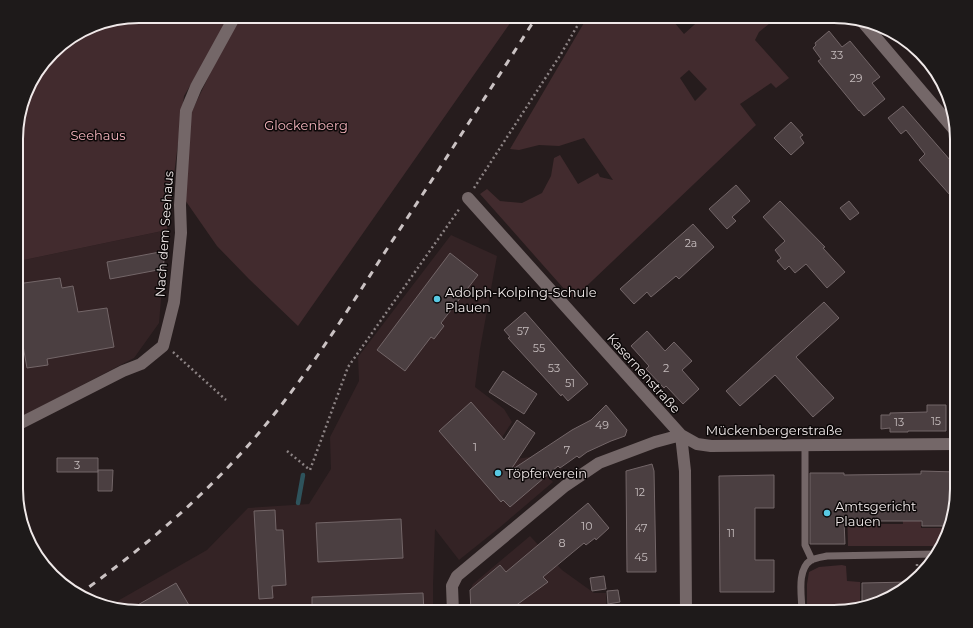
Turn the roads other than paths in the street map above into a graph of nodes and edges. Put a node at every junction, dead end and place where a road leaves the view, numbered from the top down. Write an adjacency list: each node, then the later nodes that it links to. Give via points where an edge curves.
1 (230, 23): 5 (street, Nach dem Seehaus, via 186,111 180,205 181,233 174,302 163,346 141,364)
2 (868, 29): 3 (street)
3 (949, 123)
4 (468, 198): 6 (street, Kasernenstraße)
5 (23, 422)
6 (681, 435): 8 (street, Mückenbergerstraße, via 697,444 711,446); 11 (street, via 599,463 565,486 456,576 452,586); 12 (street)
7 (950, 444): 8 (street, Mückenbergerstraße)
8 (805, 445): 10 (lane, via 805,545)
9 (929, 554): 10 (lane, via 827,556)
10 (812, 560): 13 (lane, via 805,567 801,580)
11 (453, 605)
12 (686, 605)
13 (802, 605)

